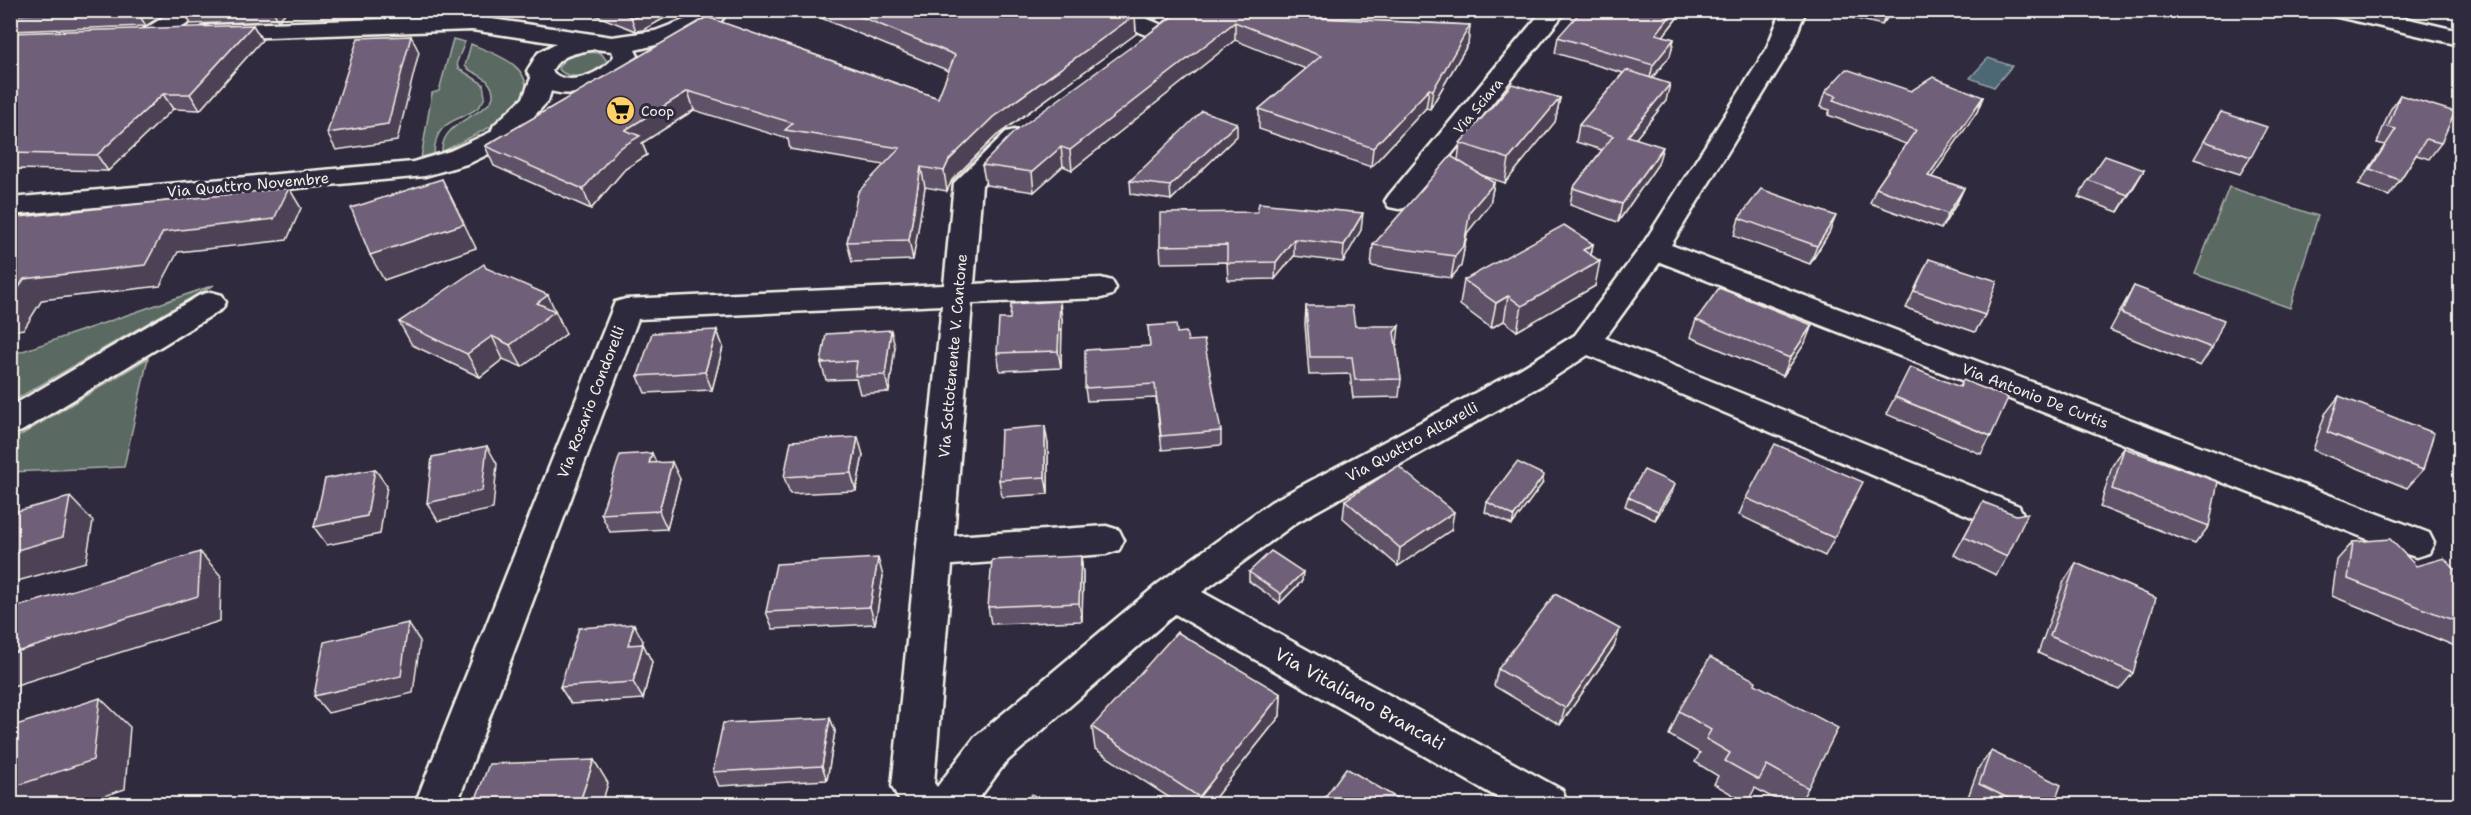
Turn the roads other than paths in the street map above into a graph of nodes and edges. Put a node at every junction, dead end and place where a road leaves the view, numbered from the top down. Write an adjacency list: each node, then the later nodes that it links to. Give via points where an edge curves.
1 (192, 10): 8 (street, via 139,35)
2 (1104, 10): 7 (street, via 1150,39)
3 (1556, 10): 15 (street, Via Sciara)
4 (1794, 10): 17 (street, Via Quattro Altarelli, via 1778,50)
5 (2337, 10): 9 (street)
6 (718, 14): 10 (street, via 657,39); 12 (street, via 636,65)
7 (1181, 16)
8 (407, 24): 10 (street, via 472,23); 11 (street, via 478,35 529,60)
9 (2460, 38)
10 (606, 43): 11 (street, via 559,50 543,62); 12 (street, via 622,49 626,56 623,65)
11 (541, 74): 12 (street, via 552,83 566,86 591,83); 14 (street, via 535,100)
12 (610, 75): 14 (street, via 591,90)
13 (1035, 123): 19 (street, Via Sottotenente V. Cantone, via 1006,144 968,183)
14 (483, 147): 16 (street, Via Quattro Novembre, via 415,170)
15 (1399, 201)
16 (10, 207)
17 (1654, 249): 21 (street, Via Quattro Altarelli); 25 (street, Via Antonio De Curtis)
18 (1101, 288): 19 (street)
19 (958, 296): 26 (street, Via Sottotenente V. Cantone); 28 (street, Via Rosario Condorelli, via 626,309)
20 (211, 302): 22 (street)
21 (1586, 342): 23 (street); 27 (street, Via Quattro Altarelli, via 1531,377 1284,512)
22 (10, 423)
23 (2006, 516)
24 (1106, 540): 26 (street)
25 (2416, 543)
26 (935, 552): 29 (street, Via Sottotenente V. Cantone, via 913,786)
27 (1172, 594): 30 (street, Via Quattro Altarelli, via 990,750); 31 (street, Via Vitaliano Brancati)
28 (436, 804)
29 (924, 804)
30 (950, 804)
31 (1547, 804)

